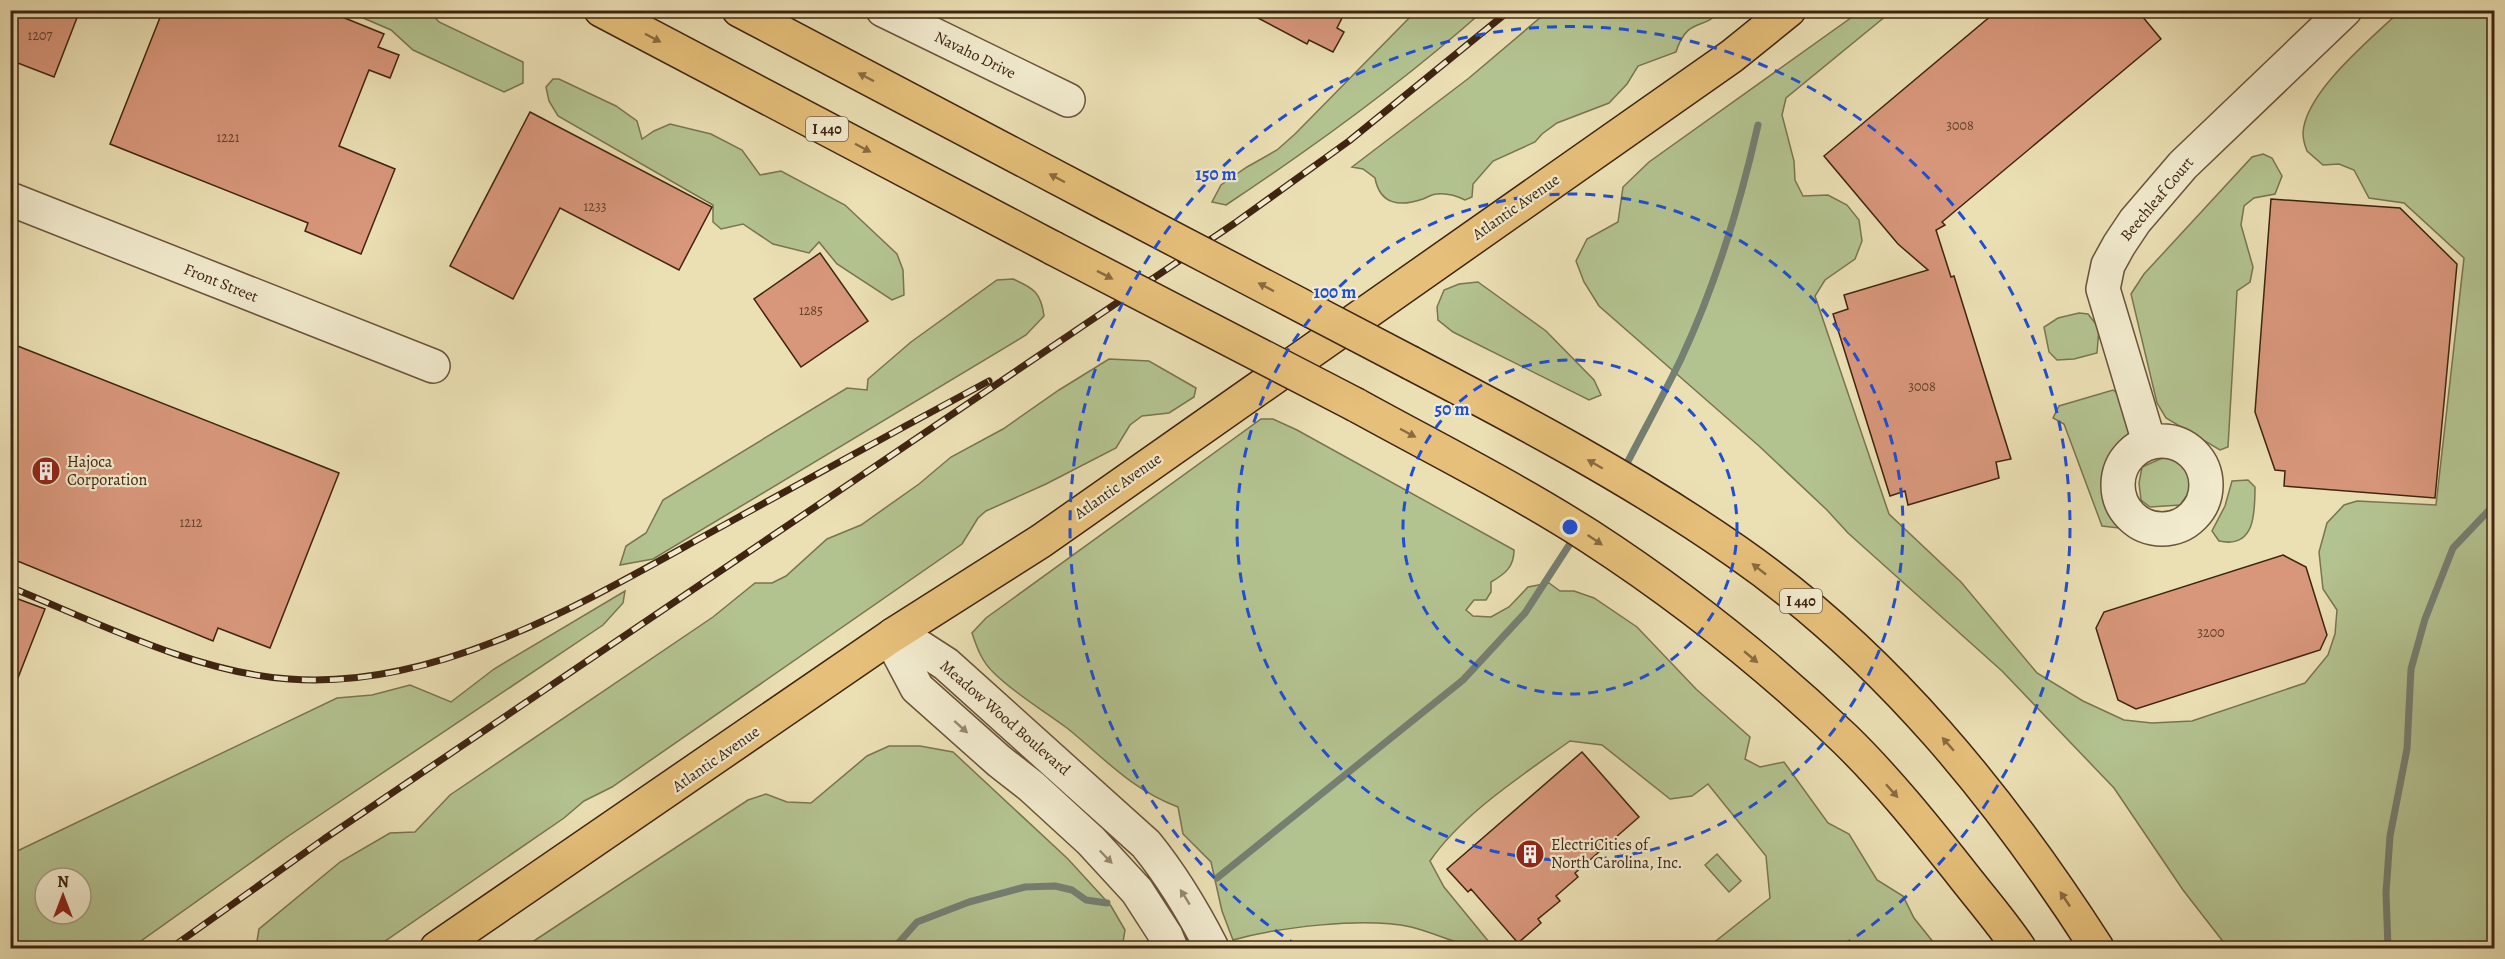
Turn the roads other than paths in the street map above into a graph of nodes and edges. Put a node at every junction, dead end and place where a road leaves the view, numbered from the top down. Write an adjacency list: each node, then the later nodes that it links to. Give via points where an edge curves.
1 (601, 10): 16 (main road, I 440, one-way to 16, bridge, via 1356,405 1589,536 1721,632 1846,741 1934,838)
2 (739, 10): 17 (main road, I 440, one-way to 2, bridge, via 2025,841 1949,745 1894,685 1739,553 1635,486 1493,406)
3 (883, 10): 6 (street, Navaho Drive)
4 (1790, 10): 10 (main road, Atlantic Avenue, via 1732,56 1041,541)
5 (2345, 10): 9 (street, Beechleaf Court, via 2183,165 2135,221 2108,265 2103,289)
6 (1068, 100)
7 (10, 199): 8 (street, Front Street)
8 (433, 366)
9 (2149, 442)
10 (892, 635): 11 (street, Meadow Wood Boulevard, via 946,664); 12 (street, Meadow Wood Boulevard, one-way to 12, via 917,688); 13 (main road, Atlantic Avenue)
11 (1056, 761): 12 (street); 15 (street, Meadow Wood Boulevard, one-way to 11, via 1172,876 1146,844)
12 (1031, 786): 14 (street, Meadow Wood Boulevard, one-way to 14, via 1091,841 1137,891)
13 (437, 948)
14 (1171, 948)
15 (1212, 948)
16 (2019, 948)
17 (2097, 948)

